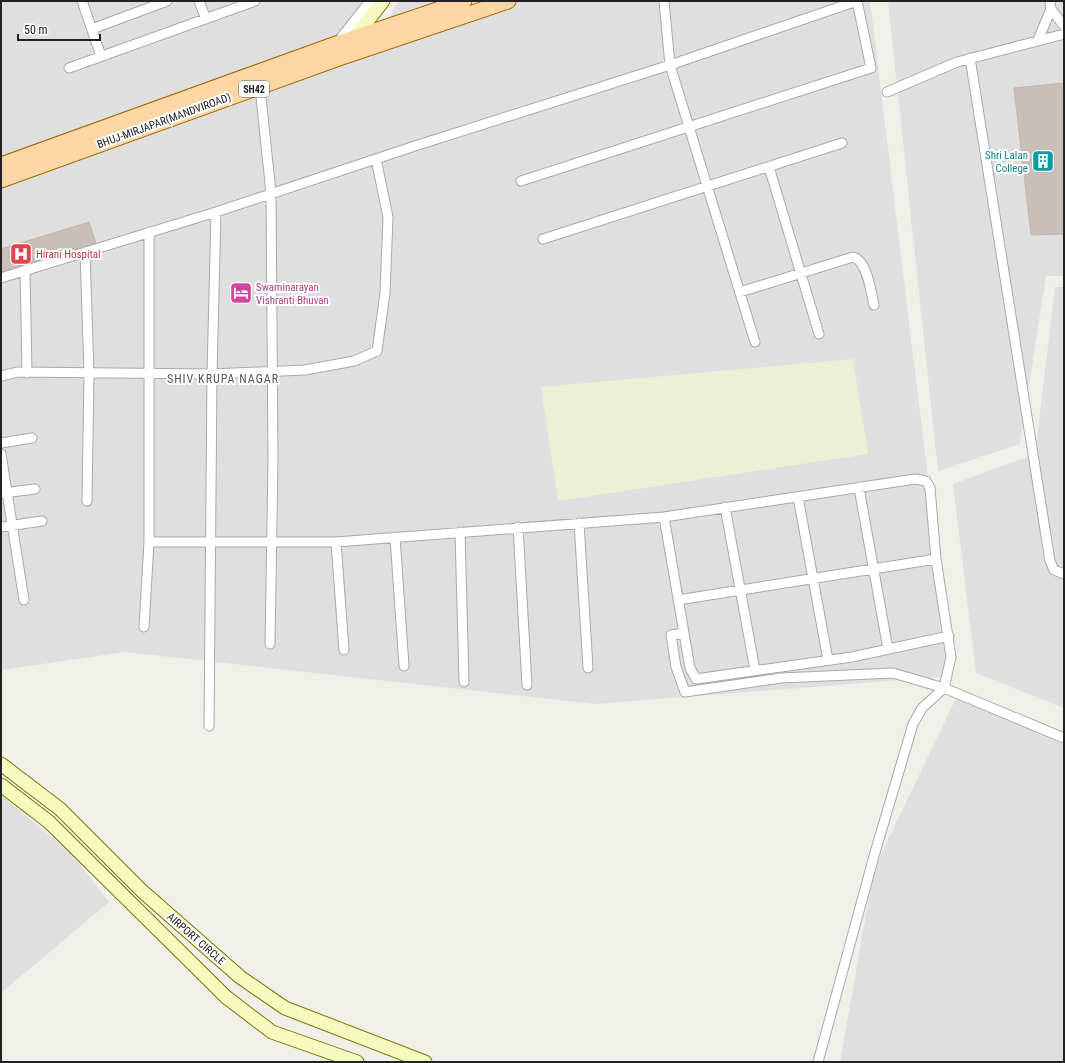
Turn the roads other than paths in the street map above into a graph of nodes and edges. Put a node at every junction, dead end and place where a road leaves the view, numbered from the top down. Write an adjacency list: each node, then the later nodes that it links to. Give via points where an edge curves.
1 (82, 1): 14 (street)
2 (166, 1): 14 (street)
3 (199, 1): 12 (street)
4 (255, 1): 10 (street)
5 (370, 1): 18 (street)
6 (383, 1): 16 (main road)
7 (464, 1): 16 (main road, BHUJ-MIRJAPAR(MANDVIROAD) / SH42)
8 (508, 1): 18 (main road, BHUJ-MIRJAPAR(MANDVIROAD) / SH42)
9 (664, 1): 21 (street)
10 (241, 3): 12 (street)
11 (1050, 5): 13 (street); 17 (street)
12 (206, 19): 19 (street)
13 (1064, 26)
14 (92, 29): 19 (street)
15 (1064, 34): 17 (street)
16 (354, 38): 18 (main road, BHUJ-MIRJAPAR(MANDVIROAD) / SH42)
17 (1038, 40): 20 (street)
18 (338, 51): 23 (main road, BHUJ-MIRJAPAR(MANDVIROAD) / SH42); 28 (main road, BHUJ-MIRJAPAR(MANDVIROAD) / SH42)
19 (101, 56): 22 (street)
20 (970, 58): 24 (street); 74 (street, via 1050,561 1054,570)
21 (670, 65): 25 (street); 25 (street, via 857,1 871,68); 27 (street)
22 (69, 68)
23 (260, 87): 30 (main road, BHUJ-MIRJAPAR(MANDVIROAD) / SH42); 33 (street)
24 (887, 92)
25 (689, 126): 31 (street); 32 (street)
26 (842, 143): 29 (street)
27 (376, 159): 33 (street); 45 (street, via 388,217 385,293 376,351 354,361 305,370)
28 (1, 165)
29 (769, 167): 32 (street); 39 (street)
30 (1, 180)
31 (521, 181)
32 (708, 187): 36 (street); 41 (street)
33 (272, 193): 34 (street); 45 (street)
34 (216, 212): 35 (street); 49 (street)
35 (149, 232): 37 (street); 48 (street)
36 (543, 239)
37 (85, 252): 38 (street); 47 (street)
38 (25, 270): 40 (street); 46 (street)
39 (802, 274): 41 (street); 42 (street, via 853,257 858,258 863,264); 43 (street)
40 (1, 278)
41 (740, 292): 44 (street)
42 (874, 305)
43 (819, 334)
44 (755, 342)
45 (273, 371): 49 (street); 70 (street)
46 (27, 372): 47 (street); 50 (street)
47 (89, 373): 48 (street); 58 (street)
48 (148, 373): 49 (street); 68 (street)
49 (212, 374): 69 (street)
50 (1, 376)
51 (32, 438): 52 (street)
52 (1, 444)
53 (1, 454): 56 (street)
54 (35, 488): 56 (street)
55 (859, 488): 57 (street); 72 (street, via 915,479 926,481 930,488); 73 (street)
56 (4, 493): 63 (street)
57 (798, 497): 59 (street); 75 (street)
58 (87, 501)
59 (725, 508): 60 (street); 76 (street)
60 (664, 516): 62 (street); 78 (street)
61 (42, 521): 63 (street)
62 (579, 523): 65 (street); 87 (street)
63 (13, 525): 64 (street); 77 (street)
64 (1, 527)
65 (518, 527): 66 (street); 90 (street)
66 (460, 532): 67 (street); 89 (street)
67 (395, 537): 71 (street); 86 (street)
68 (149, 542): 69 (street); 79 (street)
69 (210, 542): 70 (street); 92 (street)
70 (270, 542): 71 (street); 82 (street)
71 (336, 542): 84 (street)
72 (936, 558): 73 (street); 81 (street)
73 (873, 569): 75 (street); 83 (street)
74 (1064, 574)
75 (814, 578): 76 (street); 85 (street)
76 (740, 590): 78 (street); 88 (street)
77 (24, 600)
78 (678, 600): 80 (street)
79 (144, 627)
80 (684, 633): 88 (street, via 690,668 696,679); 91 (street, via 671,635 676,667 685,692 781,678 893,674)
81 (949, 636): 83 (street); 91 (street, via 951,657)
82 (270, 644)
83 (888, 649): 85 (street)
84 (344, 650)
85 (828, 660): 88 (street)
86 (404, 666)
87 (588, 668)
88 (755, 670)
89 (464, 682)
90 (527, 685)
91 (944, 688): 93 (street); 98 (street, via 922,708 913,724)
92 (209, 726)
93 (1064, 738)
94 (1, 764): 97 (main road, AIRPORT CIRCLE, via 60,809 142,891 240,977 285,1008)
95 (1, 785): 96 (main road, AIRPORT CIRCLE, via 49,822 226,997 272,1032)
96 (357, 1062)
97 (425, 1062)
98 (818, 1062)

